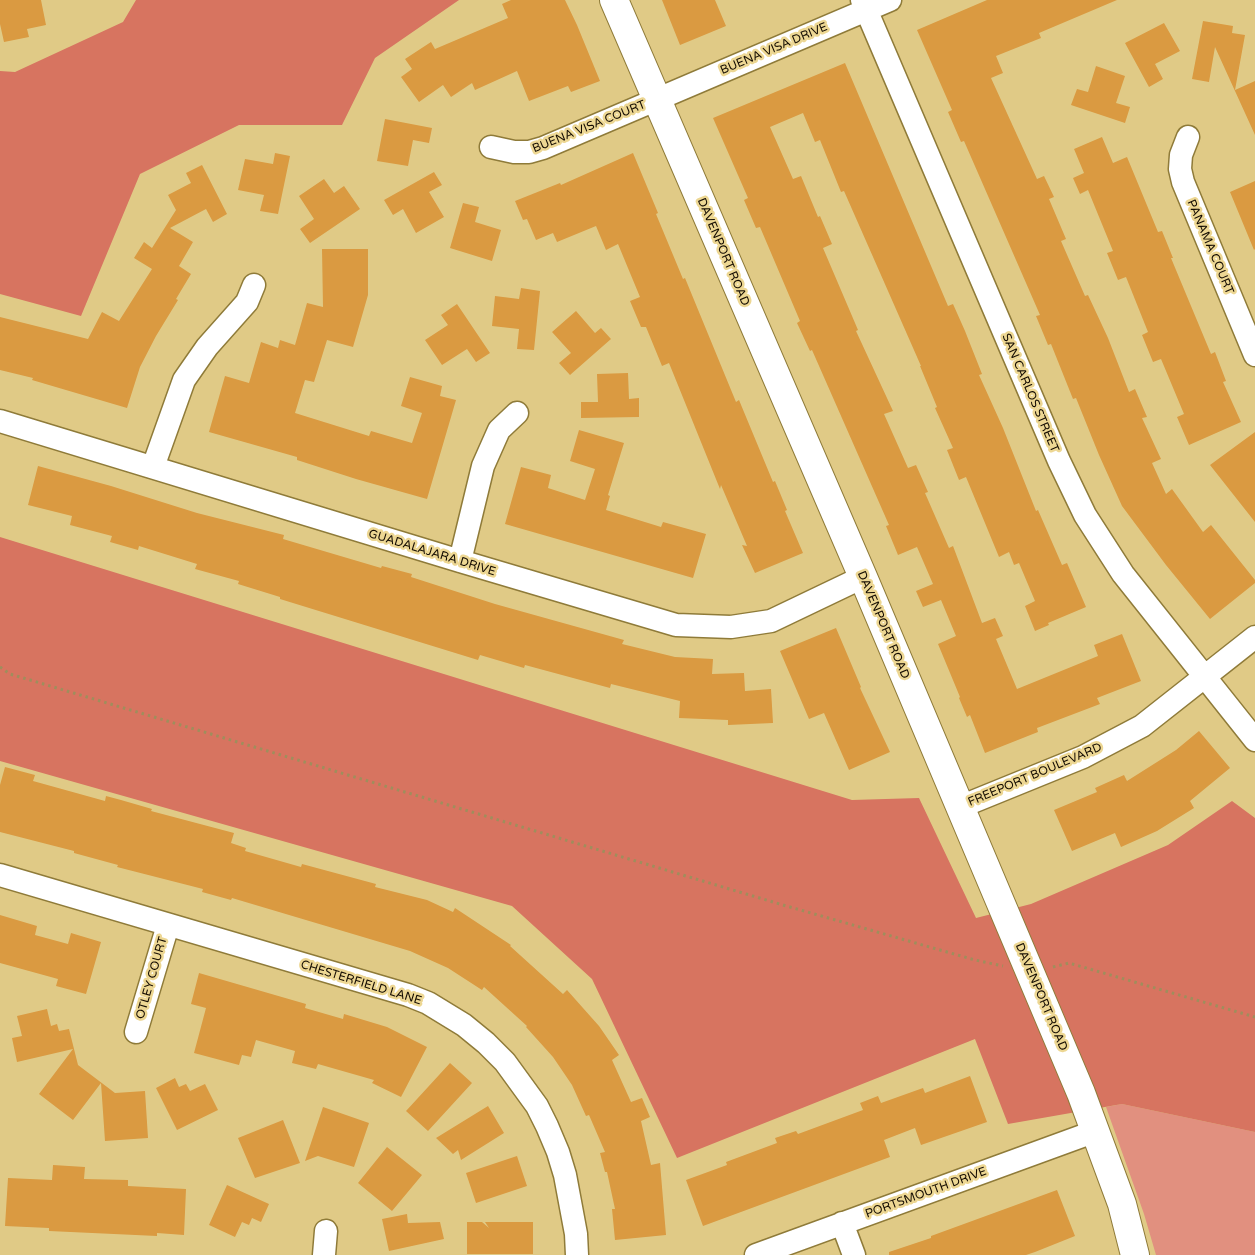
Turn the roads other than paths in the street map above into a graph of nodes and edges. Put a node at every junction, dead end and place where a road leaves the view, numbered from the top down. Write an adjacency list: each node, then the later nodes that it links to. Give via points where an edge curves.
1 (614, 0): 4 (street, DAVENPORT ROAD)
2 (890, 0): 3 (street, BUENA VISA DRIVE)
3 (864, 5): 4 (street, BUENA VISA DRIVE); 15 (street, SAN CARLOS STREET, via 1074,494 1109,554)
4 (658, 99): 6 (street, BUENA VISA COURT, via 543,148 514,152); 13 (street, DAVENPORT ROAD)
5 (1188, 137): 8 (street, PANAMA COURT, via 1181,155 1183,182)
6 (491, 147)
7 (254, 285): 11 (street, via 247,302 207,347 184,380)
8 (1255, 355)
9 (517, 413): 12 (street, via 499,430 483,466)
10 (0, 421): 11 (street, GUADALAJARA DRIVE)
11 (154, 467): 12 (street, GUADALAJARA DRIVE)
12 (460, 561): 13 (street, GUADALAJARA DRIVE, via 676,625 731,627 771,620)
13 (863, 577): 17 (street, DAVENPORT ROAD)
14 (1255, 637): 15 (street, FREEPORT BOULEVARD)
15 (1205, 677): 16 (street, SAN CARLOS STREET); 17 (street, FREEPORT BOULEVARD, via 1142,726 1083,758)
16 (1255, 740)
17 (960, 807): 21 (street, DAVENPORT ROAD)
18 (0, 874): 19 (street, CHESTERFIELD LANE)
19 (168, 925): 20 (street, OTLEY COURT); 25 (street, CHESTERFIELD LANE, via 408,995 464,1025 505,1062 544,1119 565,1175)
20 (136, 1032)
21 (1096, 1131): 22 (street, PORTSMOUTH DRIVE); 28 (street, DAVENPORT ROAD, via 1122,1204)
22 (842, 1223): 26 (street, PORTSMOUTH DRIVE); 27 (street)
23 (326, 1231): 24 (street)
24 (324, 1255)
25 (578, 1255)
26 (756, 1255)
27 (854, 1255)
28 (1135, 1255)

